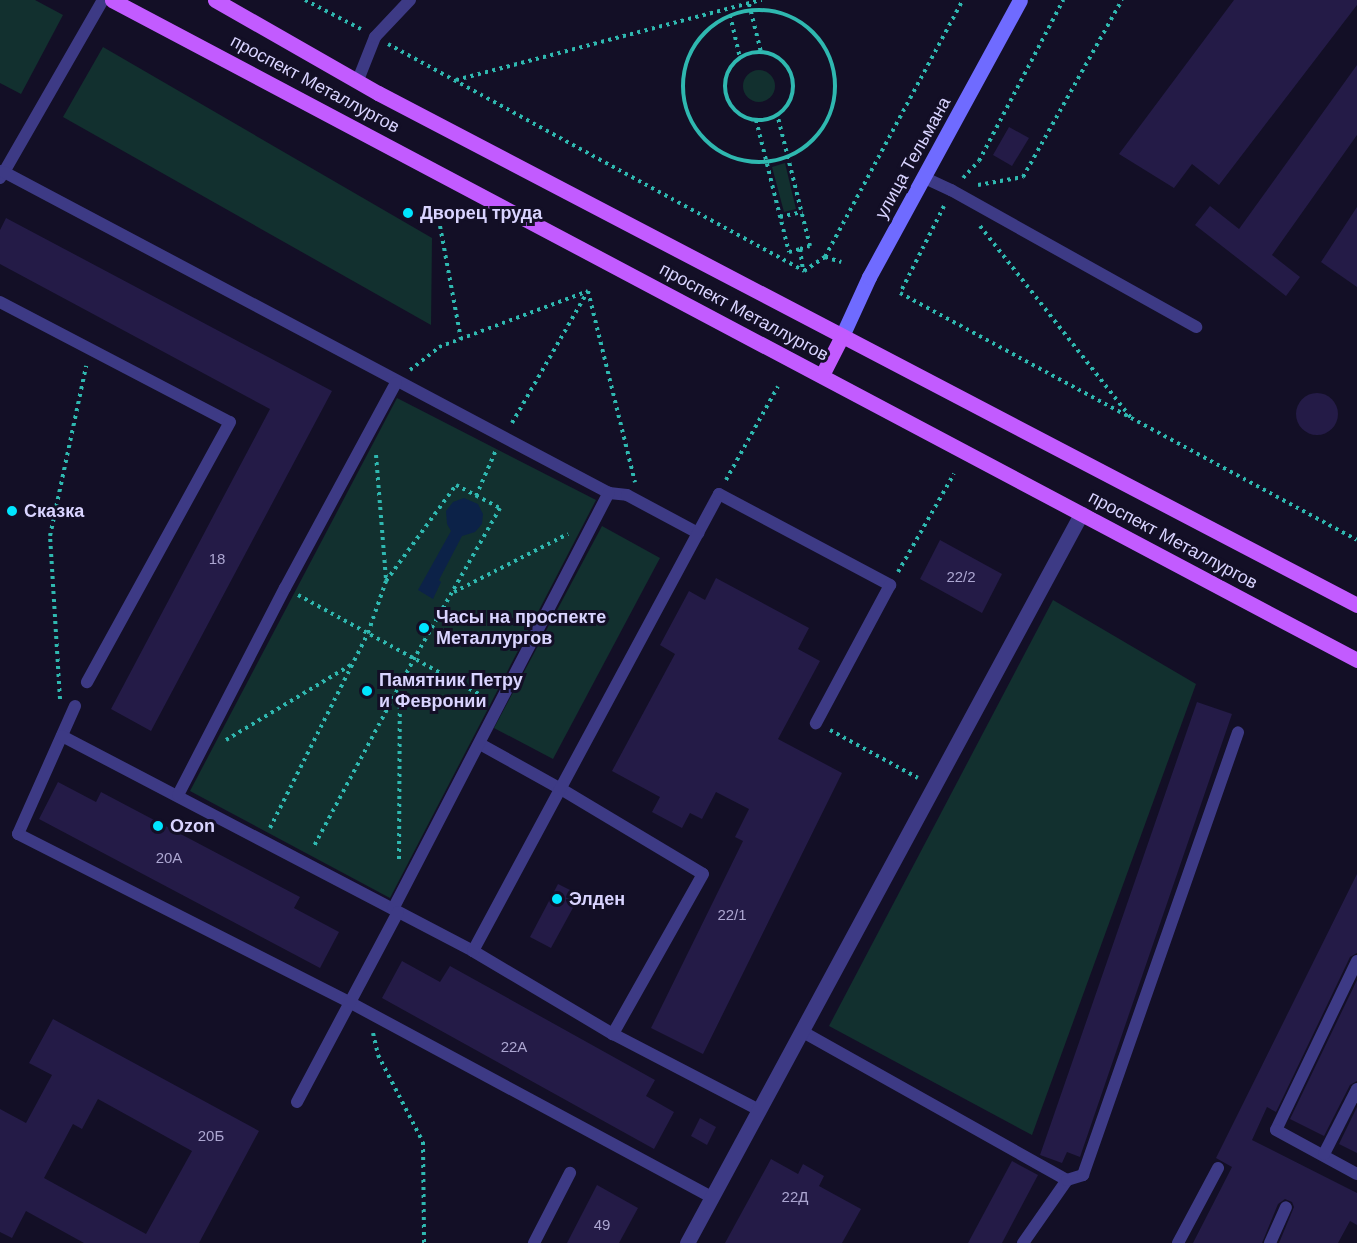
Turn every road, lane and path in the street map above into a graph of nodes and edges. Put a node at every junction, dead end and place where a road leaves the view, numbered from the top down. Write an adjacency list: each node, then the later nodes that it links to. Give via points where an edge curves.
1 (103, 0): 24 (lane)
2 (112, 0): 41 (main road, проспект Металлургов)
3 (215, 0): 18 (main road, проспект Металлургов)
4 (305, 0): 15 (path)
5 (410, 0): 15 (lane)
6 (762, 0): 11 (path)
7 (963, 0): 32 (path)
8 (1020, 0): 25 (main road, улица Тельмана)
9 (1063, 0): 26 (path, via 979,161)
10 (1122, 0): 26 (path, via 1023,177)
11 (749, 4): 12 (path); 13 (path)
12 (728, 9): 14 (path); 19 (path)
13 (751, 10): 14 (path); 16 (path); 22 (path, via 772,11 801,23 823,46 832,68 835,91 826,122 806,147)
14 (730, 16): 17 (path); 23 (path, via 712,26 691,51 684,73 683,97 694,127 716,150 746,162)
15 (375, 37): 18 (lane); 19 (path)
16 (761, 53): 17 (path); 20 (path, via 780,60 792,78 790,99)
17 (740, 58): 21 (path, via 727,74 726,95 737,112)
18 (358, 80): 38 (main road, проспект Металлургов)
19 (456, 80): 34 (path)
20 (777, 114): 21 (path); 22 (path)
21 (756, 120): 23 (path)
22 (788, 157): 23 (path); 27 (path)
23 (767, 162): 28 (path)
24 (1, 174): 42 (lane)
25 (925, 178): 26 (lane); 38 (main road, улица Тельмана, via 869,277)
26 (951, 190): 37 (lane); 44 (path, via 900,293)
27 (802, 212): 28 (path); 31 (path, via 810,246)
28 (780, 217): 31 (path, via 789,252)
29 (973, 218): 44 (path)
30 (440, 226): 39 (path)
31 (800, 249): 34 (path)
32 (825, 257): 33 (path); 34 (path)
33 (841, 262)
34 (804, 271)
35 (588, 291): 39 (path); 45 (path); 53 (path, via 636,480)
36 (0, 302): 40 (lane)
37 (1196, 327)
38 (842, 336): 41 (main road); 65 (main road, проспект Металлургов)
39 (461, 339): 42 (path, via 439,347)
40 (89, 349): 70 (lane, via 230,422); 73 (path, via 50,536)
41 (822, 375): 55 (main road, проспект Металлургов)
42 (396, 383): 45 (lane); 82 (lane)
43 (778, 386): 52 (path)
44 (1134, 421): 58 (path)
45 (504, 436): 48 (path); 51 (lane)
46 (375, 443): 59 (path)
47 (486, 446): 48 (path)
48 (496, 451): 49 (path); 54 (path)
49 (505, 456)
50 (954, 474): 61 (path)
51 (609, 494): 53 (lane); 79 (lane)
52 (719, 494): 57 (lane); 61 (lane)
53 (627, 495): 57 (lane)
54 (476, 496): 59 (path, via 456,485); 62 (path, via 500,508)
55 (1081, 514): 68 (main road, проспект Металлургов); 80 (street)
56 (572, 532): 62 (path)
57 (698, 533): 81 (lane)
58 (1357, 540)
59 (386, 581): 66 (path)
60 (303, 585): 63 (path)
61 (890, 585): 75 (lane)
62 (453, 592): 67 (path)
63 (297, 595): 64 (path); 66 (path)
64 (292, 605)
65 (1357, 605)
66 (368, 633): 67 (path); 69 (path)
67 (415, 657): 71 (path); 72 (path)
68 (1357, 660)
69 (351, 665): 77 (path, via 218,745); 84 (path)
70 (87, 682)
71 (400, 690): 86 (path); 87 (path, via 399,869)
72 (490, 700)
73 (60, 701)
74 (75, 706): 78 (lane)
75 (816, 723): 80 (path)
76 (1238, 732): 102 (lane, via 1083,1175)
77 (223, 735)
78 (62, 736): 82 (lane); 91 (lane, via 18,834)
79 (480, 744): 81 (lane); 88 (lane)
80 (934, 786): 93 (street)
81 (561, 789): 89 (lane); 94 (lane, via 703,874)
82 (178, 795): 88 (lane)
83 (260, 825): 84 (path)
84 (269, 830): 85 (path)
85 (280, 835)
86 (311, 852)
87 (404, 859)
88 (396, 910): 89 (lane); 91 (lane)
89 (473, 951): 94 (lane)
90 (1357, 961): 98 (lane, via 1276,1130)
91 (351, 1003): 92 (lane); 96 (lane)
92 (368, 1012): 103 (lane); 105 (path, via 378,1055 423,1142)
93 (803, 1032): 97 (street); 102 (lane)
94 (612, 1034): 97 (lane)
95 (1357, 1089): 98 (lane)
96 (297, 1102)
97 (759, 1110): 103 (street)
98 (1324, 1154): 101 (lane)
99 (1218, 1168): 109 (lane)
100 (570, 1173): 106 (lane)
101 (1357, 1174)
102 (1067, 1180): 108 (lane)
103 (712, 1197): 107 (street)
104 (1286, 1207): 110 (lane)
105 (424, 1243)
106 (534, 1243)
107 (687, 1243)
108 (1023, 1243)
109 (1178, 1243)
110 (1270, 1243)

